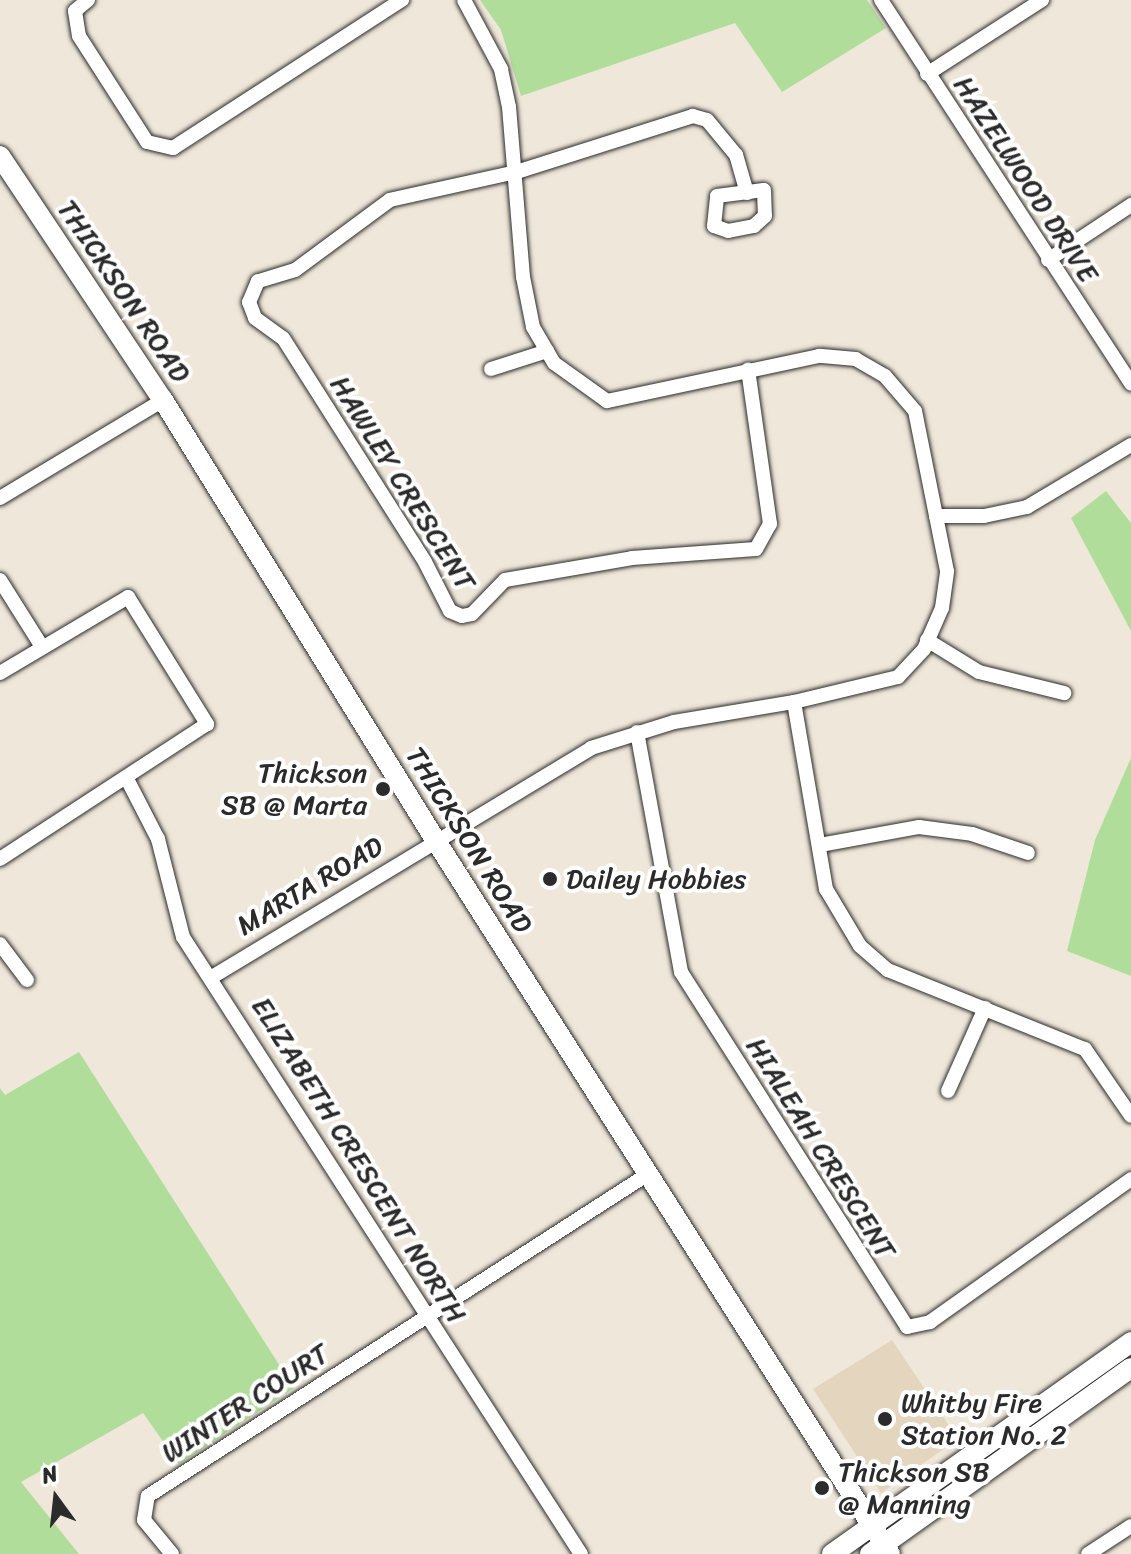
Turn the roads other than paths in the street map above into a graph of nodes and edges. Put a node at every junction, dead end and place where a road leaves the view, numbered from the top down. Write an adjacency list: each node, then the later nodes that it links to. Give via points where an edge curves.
1 (88, 0): 2 (street, via 75,11 79,36 147,142 173,148)
2 (402, 0)
3 (464, 0): 8 (street, via 501,69)
4 (881, 0): 6 (street, HAZELWOOD DRIVE)
5 (1042, 0): 6 (street)
6 (927, 74): 11 (street, HAZELWOOD DRIVE)
7 (0, 156): 16 (main road, THICKSON ROAD)
8 (516, 172): 9 (street, via 693,116 707,120 736,155); 12 (street, via 523,277 533,327); 14 (street, HAWLEY CRESCENT, via 390,200 295,270 258,281 249,302 255,318 283,338 425,562 450,611 472,614 505,580 632,558 756,549 770,524)
9 (747, 193)
10 (1131, 205): 11 (street)
11 (1048, 260): 15 (street, HAZELWOOD DRIVE)
12 (547, 351): 13 (street); 14 (street, MARTA ROAD, via 580,385 607,401)
13 (491, 369)
14 (748, 370): 19 (street, MARTA ROAD, via 819,356 856,359 885,376 915,411)
15 (1131, 384)
16 (163, 400): 18 (street); 28 (main road, THICKSON ROAD)
17 (1131, 445): 19 (street, via 1027,507 984,516)
18 (0, 498)
19 (936, 516): 21 (street, MARTA ROAD, via 947,571 942,608)
20 (0, 580): 22 (street)
21 (927, 640): 24 (street, via 979,672); 25 (street, MARTA ROAD, via 898,677)
22 (41, 645): 23 (street); 27 (street, via 128,597 207,724)
23 (0, 673)
24 (1064, 693)
25 (794, 702): 26 (street, MARTA ROAD); 29 (street)
26 (637, 732): 28 (street, MARTA ROAD, via 591,748); 39 (street, HIALEAH CRESCENT, via 681,972 907,1327 930,1322)
27 (127, 779): 31 (street); 33 (street, ELIZABETH CRESCENT NORTH, via 158,839 183,937)
28 (436, 841): 33 (street, MARTA ROAD); 38 (main road, THICKSON ROAD)
29 (820, 845): 30 (street, via 919,827 972,834); 35 (street, via 826,889 860,946 888,970)
30 (1028, 853)
31 (0, 859)
32 (0, 944): 34 (street)
33 (212, 977): 40 (street, ELIZABETH CRESCENT NORTH)
34 (27, 980)
35 (985, 1008): 36 (street); 37 (street, via 1085,1049)
36 (948, 1091)
37 (1131, 1116)
38 (648, 1174): 40 (street, WINTER COURT); 43 (main road, THICKSON ROAD)
39 (1131, 1179)
40 (427, 1316): 46 (street, WINTER COURT, via 148,1496 144,1520); 47 (street, ELIZABETH CRESCENT NORTH)
41 (1131, 1342): 43 (main road, via 996,1433)
42 (1131, 1368): 45 (main road)
43 (873, 1526): 45 (main road, THICKSON ROAD); 48 (main road)
44 (1131, 1526): 49 (street)
45 (882, 1551)
46 (172, 1554)
47 (581, 1554)
48 (832, 1554)
49 (1088, 1554)

